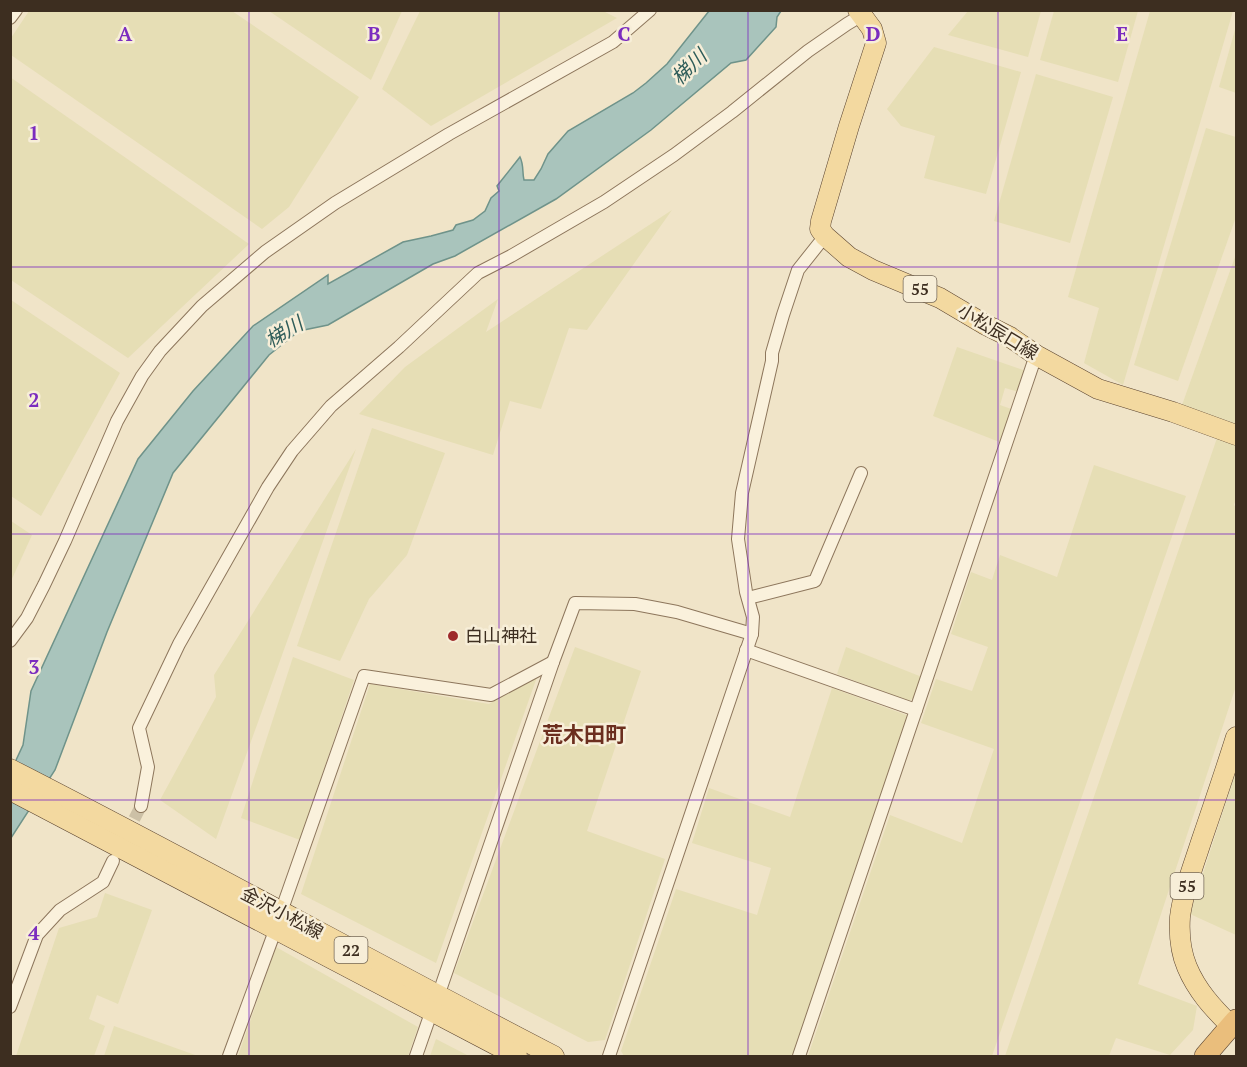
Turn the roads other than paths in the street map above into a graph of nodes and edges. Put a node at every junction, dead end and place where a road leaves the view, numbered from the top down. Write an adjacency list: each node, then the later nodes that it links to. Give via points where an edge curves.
1 (16, 10): 4 (street)
2 (650, 10): 11 (street, via 613,42 334,203 265,252 202,306 142,376 117,421 44,585)
3 (861, 12): 5 (main road, via 876,43 821,221 820,229); 18 (street, via 724,118 604,202 478,273 331,406 292,452 229,552 139,728 148,767)
4 (10, 18)
5 (825, 236): 6 (main road, 小松辰口線 / 55, via 849,257 940,298); 9 (street, via 798,270 783,315 742,494 738,539)
6 (1036, 355): 7 (main road, 小松辰口線 / 55, via 1098,388); 14 (street)
7 (1236, 435)
8 (861, 473): 9 (street, via 815,581)
9 (748, 598): 10 (street)
10 (752, 634): 12 (street); 13 (street, via 635,604 575,603)
11 (10, 641)
12 (746, 650): 14 (street); 29 (street)
13 (553, 662): 21 (street, via 491,695 364,676); 22 (street)
14 (916, 711): 30 (street)
15 (1236, 737): 24 (main road, 55, via 1180,920 1186,966 1198,990 1215,1011)
16 (10, 769): 19 (main road, 金沢小松線 / 22)
17 (10, 790): 19 (main road, 金沢小松線 / 22)
18 (141, 806)
19 (100, 826): 21 (main road, 金沢小松線 / 22)
20 (113, 861): 23 (street, via 103,882 60,910 37,935)
21 (278, 920): 22 (main road, 金沢小松線 / 22); 25 (street)
22 (435, 1003): 26 (street); 27 (main road, 金沢小松線 / 22); 28 (main road, 金沢小松線 / 22)
23 (10, 1007)
24 (1235, 1024): 31 (highway)
25 (229, 1056)
26 (416, 1056)
27 (517, 1056)
28 (554, 1056)
29 (609, 1056)
30 (799, 1056)
31 (1205, 1056)

